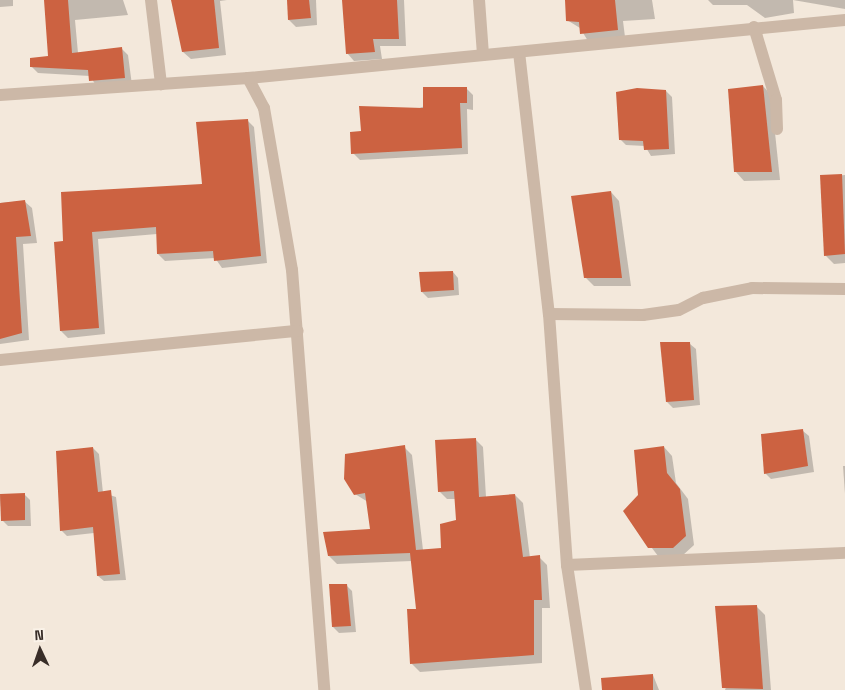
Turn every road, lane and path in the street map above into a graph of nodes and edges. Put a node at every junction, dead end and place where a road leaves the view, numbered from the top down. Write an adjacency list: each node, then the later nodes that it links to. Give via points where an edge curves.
1 (151, 0): 8 (street)
2 (479, 0): 6 (street)
3 (845, 20): 4 (street)
4 (754, 27): 5 (street); 10 (street, via 776,100)
5 (519, 52): 6 (street); 12 (street)
6 (483, 56): 7 (street)
7 (248, 78): 8 (street); 13 (street, via 264,108)
8 (160, 84): 9 (street)
9 (0, 95)
10 (778, 129)
11 (845, 289): 12 (street, via 752,288 702,298 679,310 643,315)
12 (549, 314): 16 (street)
13 (298, 331): 14 (street); 17 (street)
14 (0, 360)
15 (845, 553): 16 (street)
16 (567, 565): 18 (street)
17 (324, 690)
18 (586, 690)

